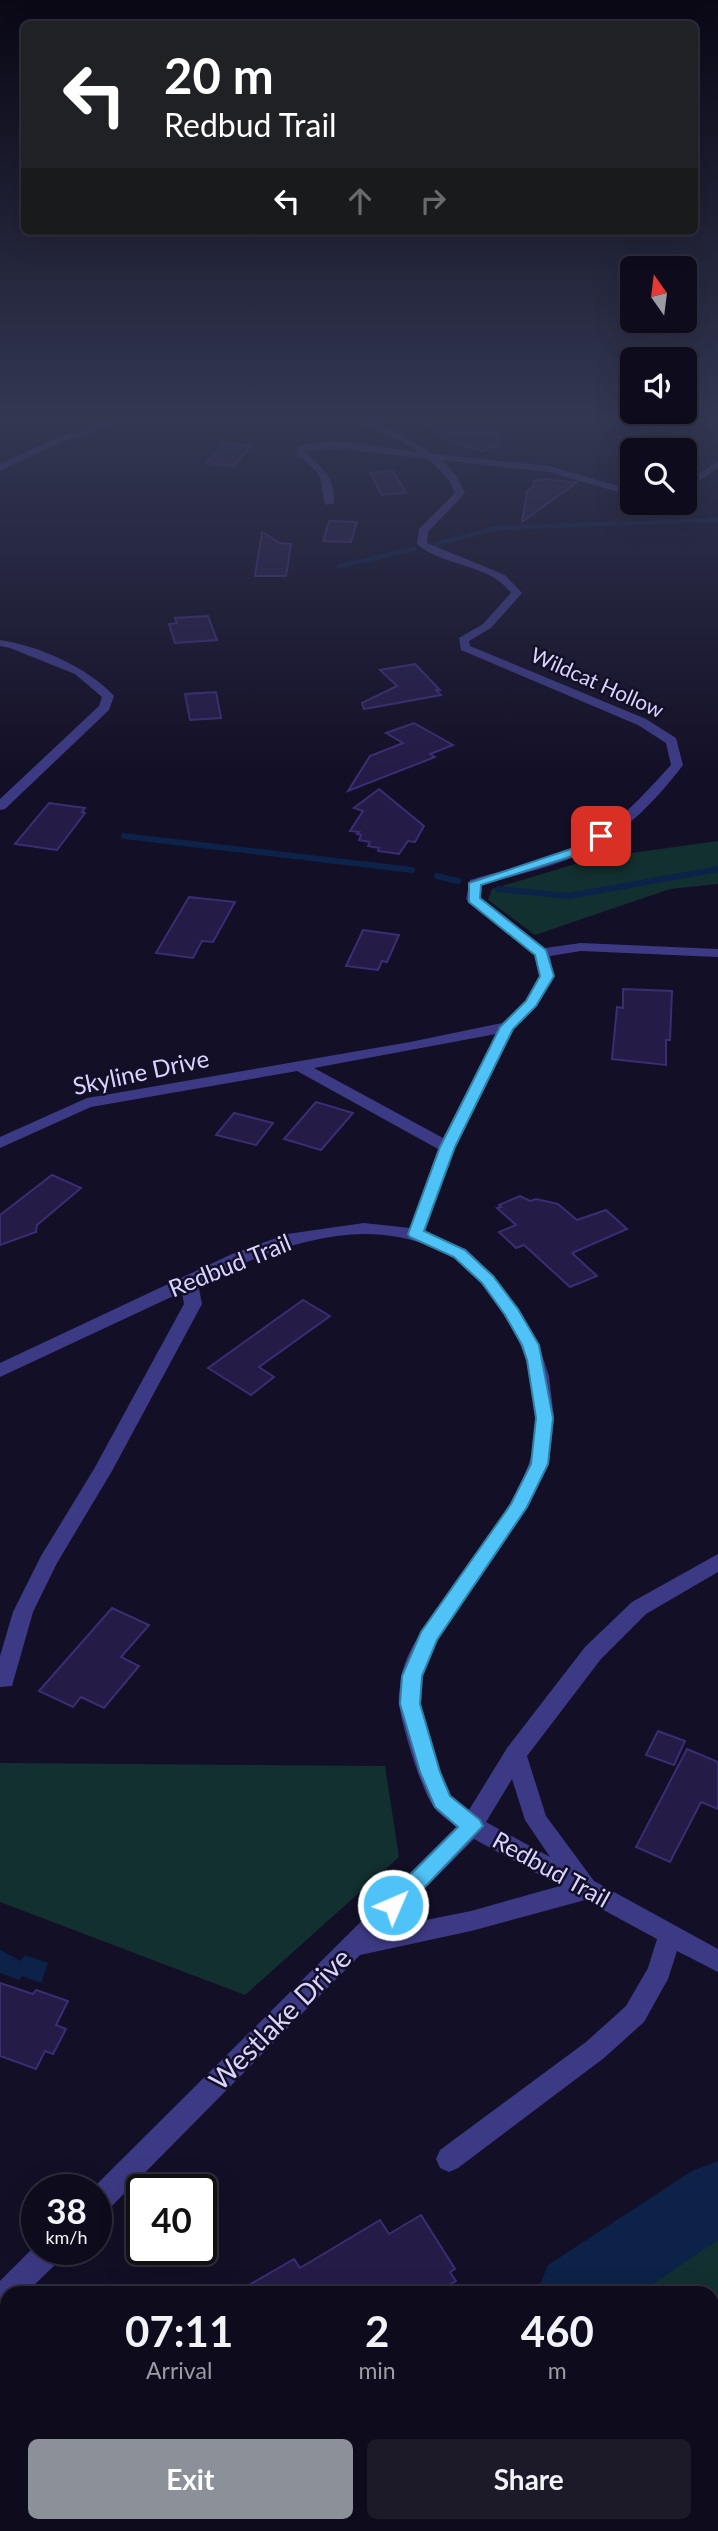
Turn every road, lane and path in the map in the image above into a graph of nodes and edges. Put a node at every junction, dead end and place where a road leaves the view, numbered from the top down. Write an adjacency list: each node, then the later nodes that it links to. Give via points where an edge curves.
1 (422, 538): 4 (street, Wildcat Hollow, via 422,544 433,552 498,577 517,593 487,626 463,640 465,648 642,722 672,741 677,765 620,822 581,850 475,883 473,900)
2 (0, 643): 3 (street, via 79,672 108,696 105,707)
3 (0, 806)
4 (541, 953): 5 (street, via 581,947); 6 (street, via 547,976 531,1003)
5 (718, 953)
6 (507, 1027): 7 (street, Skyline Drive); 9 (street)
7 (297, 1065): 8 (street, Skyline Drive, via 87,1103); 9 (street)
8 (0, 1143)
9 (447, 1147): 10 (street)
10 (416, 1234): 11 (street, Redbud Trail, via 364,1228 293,1238); 16 (street, Redbud Trail, via 460,1253 488,1279 512,1313 534,1355 545,1418 539,1464 518,1507 428,1637 412,1676 410,1704 430,1772 442,1801)
11 (189, 1281): 12 (street, Redbud Trail); 14 (street, via 193,1304 48,1561 23,1612)
12 (0, 1371)
13 (718, 1562): 15 (street, Westlake Drive, via 639,1608 593,1653)
14 (4, 1680)
15 (515, 1754): 16 (street, Westlake Drive); 17 (street, via 536,1820)
16 (472, 1826): 17 (street, Redbud Trail); 19 (street, Westlake Drive)
17 (586, 1889): 18 (street, Redbud Trail); 19 (street, via 471,1922)
18 (670, 1936): 20 (street, Redbud Trail); 21 (street, via 659,1970 635,2014 595,2050)
19 (354, 1945): 22 (street, Westlake Drive)
20 (718, 1961)
21 (449, 2159)
22 (112, 2188)
23 (35, 2265): 24 (street)
24 (14, 2286)

